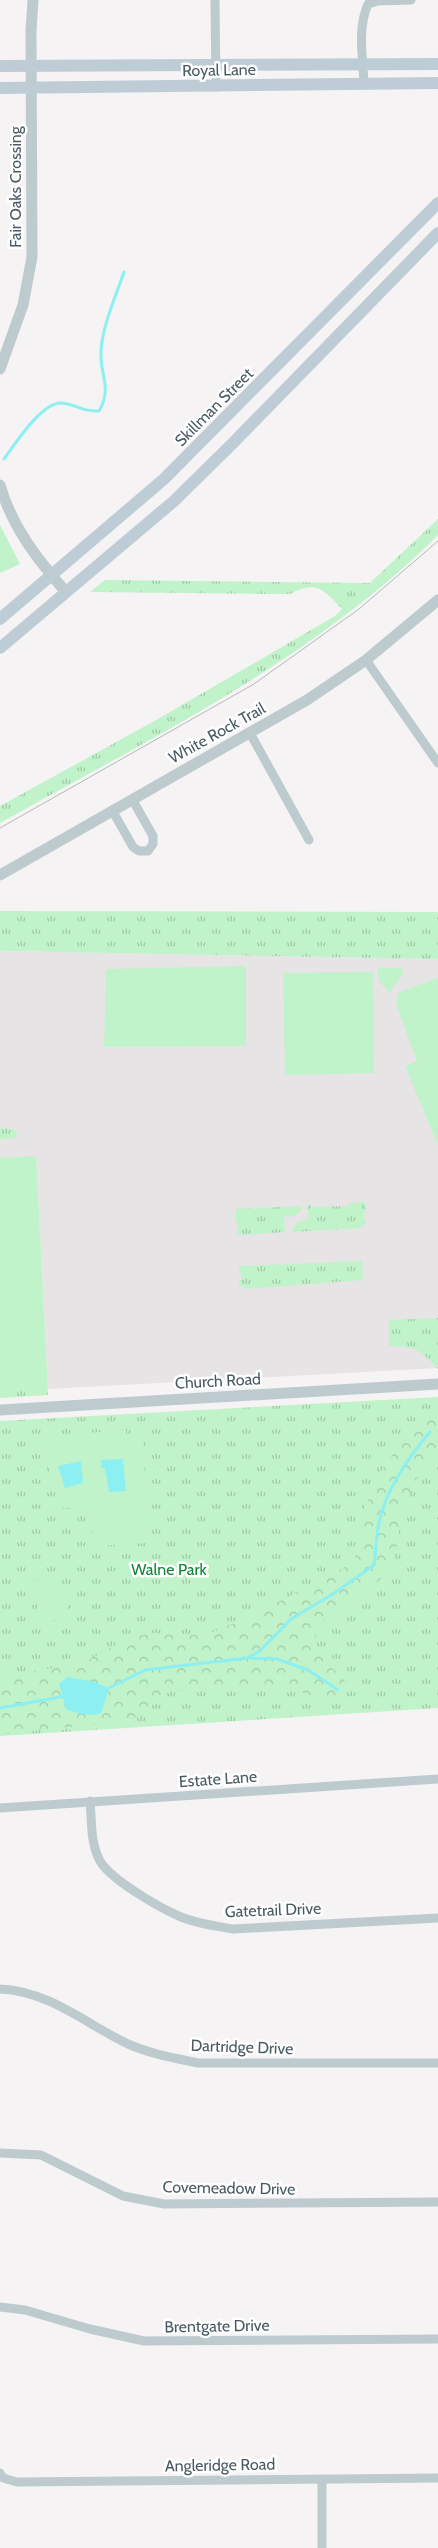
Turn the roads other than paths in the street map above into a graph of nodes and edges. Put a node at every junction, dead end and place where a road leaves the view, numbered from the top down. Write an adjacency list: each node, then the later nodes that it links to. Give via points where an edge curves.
1 (33, 0): 8 (street, Fair Oaks Crossing)
2 (215, 0): 6 (street)
3 (411, 0): 4 (street, via 368,4 361,33)
4 (364, 64): 5 (main road, Royal Lane); 6 (main road, Royal Lane); 10 (street)
5 (438, 64)
6 (215, 65): 8 (main road, Royal Lane); 11 (street)
7 (0, 66): 8 (main road, Royal Lane)
8 (31, 66): 13 (street, Fair Oaks Crossing)
9 (438, 83): 10 (main road, Royal Lane)
10 (364, 84): 11 (main road, Royal Lane)
11 (216, 87): 13 (main road, Royal Lane)
12 (0, 88): 13 (main road, Royal Lane)
13 (31, 88): 16 (street, Fair Oaks Crossing, via 32,257 23,305)
14 (438, 203): 18 (main road, Skillman Street, via 170,473)
15 (438, 233): 19 (main road, via 214,463 154,519)
16 (0, 369)
17 (0, 485): 18 (street, via 16,527)
18 (52, 576): 19 (street); 21 (main road, Skillman Street)
19 (66, 592): 22 (main road)
20 (438, 600): 23 (street, White Rock Trail)
21 (0, 619)
22 (0, 648)
23 (366, 660): 24 (street, White Rock Trail, via 308,700); 25 (street)
24 (250, 734): 26 (street, White Rock Trail); 28 (street)
25 (438, 763)
26 (132, 799): 27 (street, White Rock Trail); 27 (street, via 153,836 154,844 148,851 138,852 133,847)
27 (112, 810): 29 (street, White Rock Trail)
28 (309, 840)
29 (0, 875)
30 (438, 1384): 31 (street, Church Road)
31 (0, 1410)
32 (438, 1779): 33 (street, Estate Lane)
33 (90, 1801): 34 (street, Estate Lane); 35 (street, Gatetrail Drive, via 94,1846 100,1862 112,1875 181,1917 233,1929)
34 (0, 1808)
35 (438, 1918)
36 (0, 1989): 37 (street, Dartridge Drive, via 31,1994 129,2044 160,2056 198,2063)
37 (438, 2063)
38 (0, 2153): 39 (street, Covemeadow Drive, via 41,2155 123,2196 164,2204)
39 (438, 2202)
40 (0, 2307): 41 (street, Brentgate Drive, via 25,2310 144,2341)
41 (438, 2339)
42 (1, 2475): 44 (street, Angleridge Road, via 17,2482)
43 (438, 2478): 44 (street, Angleridge Road)
44 (322, 2479): 45 (street)
45 (322, 2548)

